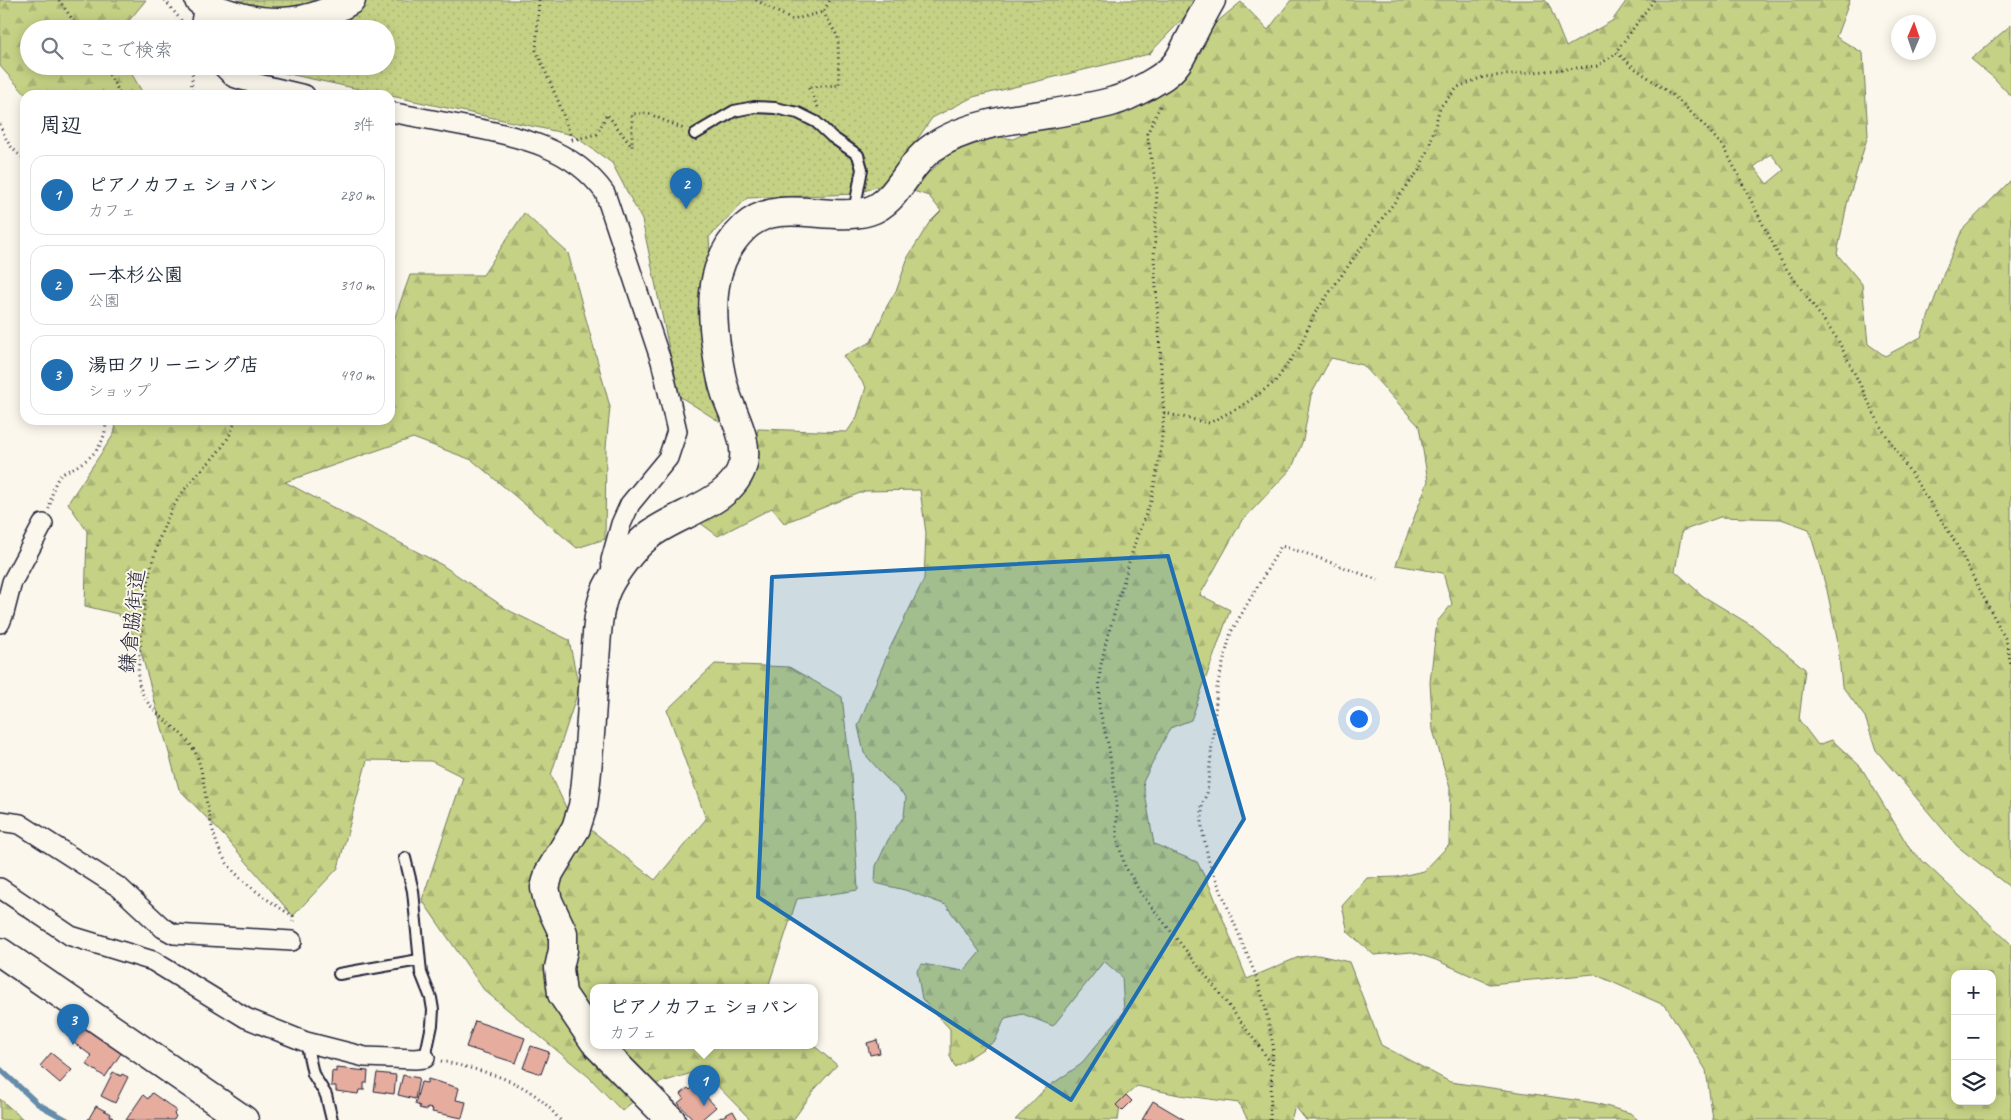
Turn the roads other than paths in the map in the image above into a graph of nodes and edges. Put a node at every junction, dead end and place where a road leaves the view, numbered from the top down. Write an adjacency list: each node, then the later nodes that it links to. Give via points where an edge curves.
1 (351, 0): 5 (main road)
2 (1211, 0): 10 (main road, via 1176,64 1161,78 1117,101 960,134 931,148 880,207)
3 (201, 11): 4 (main road)
4 (246, 20)
5 (307, 20)
6 (232, 75): 7 (street)
7 (284, 90)
8 (395, 113): 12 (street, via 500,133 555,150 595,178 609,202 661,361 677,425 668,458 630,504 621,524 611,560)
9 (695, 134): 10 (lane, via 734,111 754,107 798,113 816,122 858,155 862,169)
10 (854, 215): 12 (main road, via 768,214 749,224 728,249 715,279 712,319 721,378 742,438 742,467 733,483 720,495 648,536)
11 (43, 524): 13 (street, via 12,582)
12 (613, 579): 21 (main road, via 604,597 598,629 583,806 576,828 549,872 545,888 563,933 559,968 562,994)
13 (0, 623)
14 (0, 822): 17 (street, via 20,824 120,888 163,928 174,934)
15 (405, 858): 19 (lane, via 413,891)
16 (0, 888): 22 (street, via 71,936 153,960 246,1018)
17 (292, 941)
18 (0, 952): 25 (main road)
19 (419, 960): 20 (lane); 24 (lane, via 433,1010)
20 (339, 974)
21 (590, 1035)
22 (306, 1042): 24 (street, via 365,1057); 26 (lane, via 312,1074 326,1096)
23 (602, 1049): 27 (main road)
24 (425, 1058)
25 (244, 1120)
26 (332, 1120)
27 (671, 1120)

